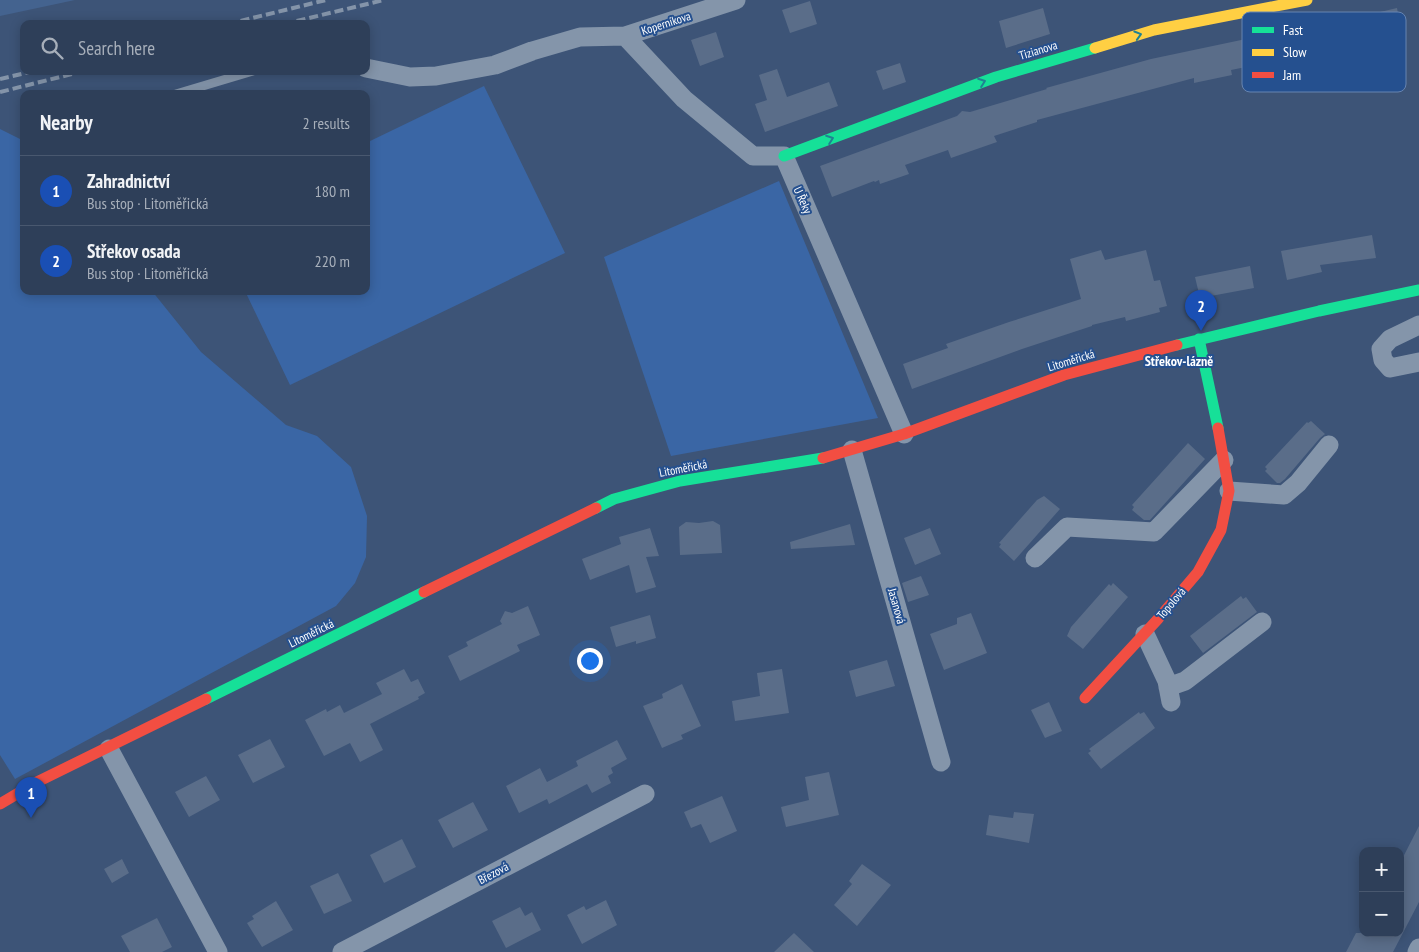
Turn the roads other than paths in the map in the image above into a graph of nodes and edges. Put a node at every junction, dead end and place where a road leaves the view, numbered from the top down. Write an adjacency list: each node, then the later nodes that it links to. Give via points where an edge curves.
1 (736, 0): 5 (street, Koperníkova)
2 (1307, 0): 3 (main road, Tizianova, one-way to 2)
3 (1246, 12)
4 (1242, 13): 9 (main road, Tizianova, one-way to 4, via 996,77 1154,30)
5 (624, 36): 6 (street, Koperníkova, via 580,37 495,65 436,76 410,76); 9 (street, via 684,99 753,156)
6 (370, 69)
7 (240, 75): 8 (lane)
8 (189, 90)
9 (784, 156): 14 (street, U Řeky)
10 (1419, 290): 12 (main road, Litoměřická)
11 (1419, 325): 13 (street, via 1390,339 1381,349 1383,360 1390,368)
12 (1199, 339): 14 (main road, Litoměřická, via 1064,375); 17 (main road, Topolová)
13 (1419, 362)
14 (904, 434): 16 (main road, Litoměřická)
15 (1329, 444): 18 (street, via 1284,496)
16 (852, 450): 23 (main road, Litoměřická, via 829,457 680,481 614,499); 24 (street, Jasanová)
17 (1224, 460): 18 (main road, Topolová); 19 (street, via 1154,532 1067,527)
18 (1229, 491): 21 (main road, Topolová, via 1221,530 1198,572)
19 (1035, 558)
20 (1262, 622): 21 (street, via 1170,695 1167,681)
21 (1145, 634): 22 (main road, Topolová)
22 (1085, 698)
23 (108, 749): 26 (main road, Litoměřická); 28 (street)
24 (941, 762)
25 (645, 794): 29 (street, Březová)
26 (0, 804)
27 (1419, 948): 30 (street)
28 (218, 952)
29 (342, 952)
30 (1417, 952)

